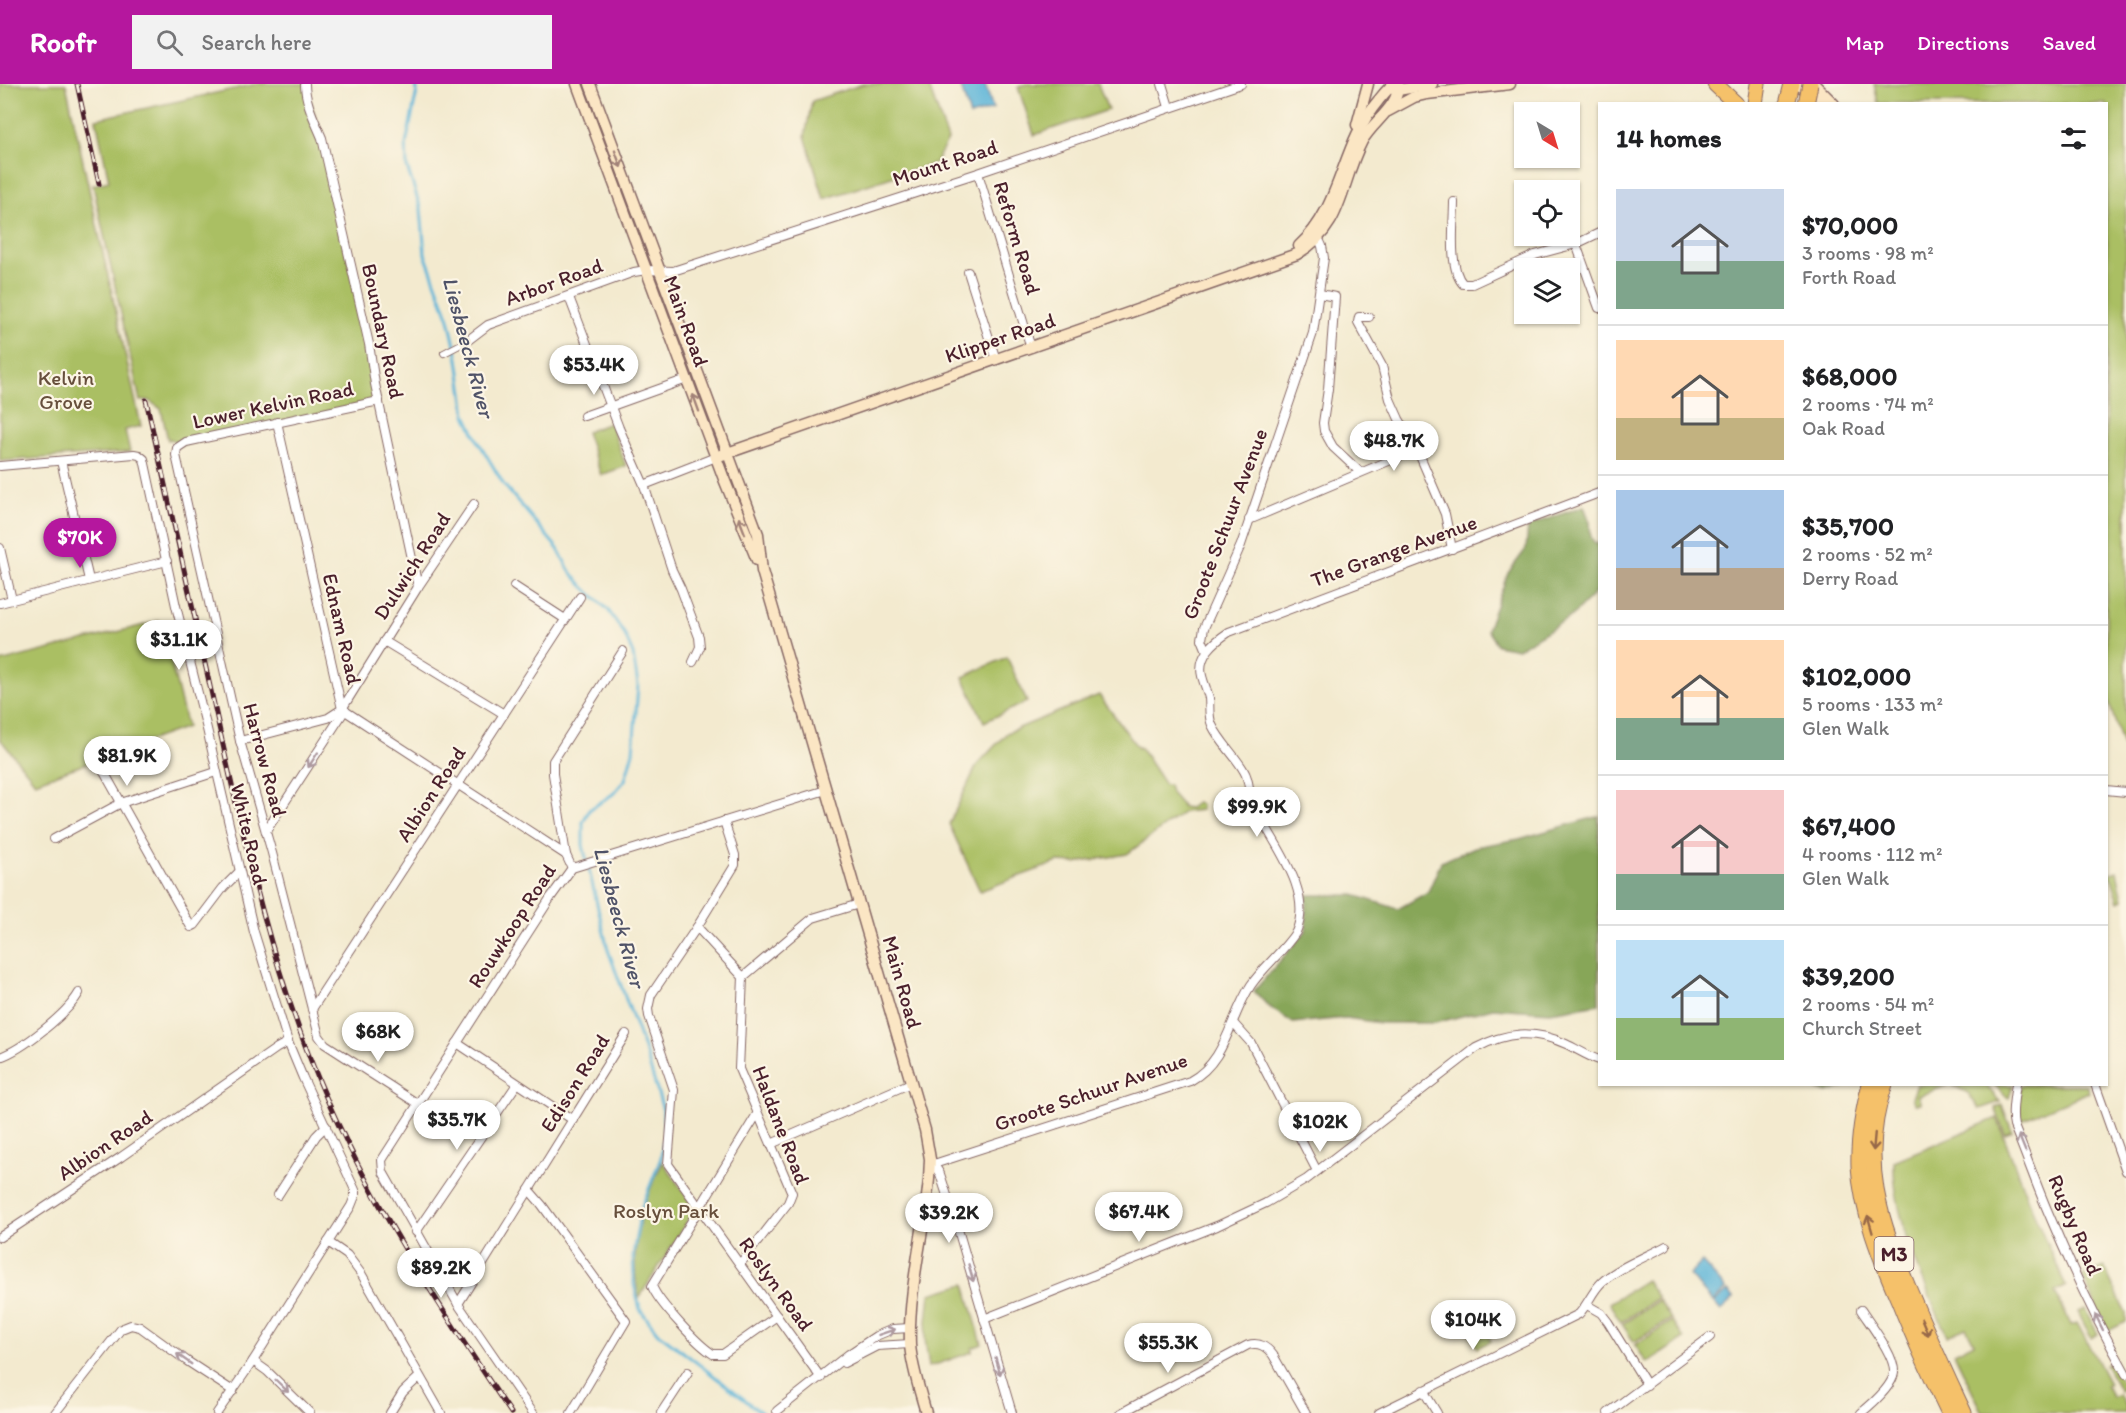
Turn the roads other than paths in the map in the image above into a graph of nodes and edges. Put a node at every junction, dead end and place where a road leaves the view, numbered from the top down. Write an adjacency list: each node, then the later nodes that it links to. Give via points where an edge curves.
1 (305, 84): 44 (street, Boundary Road, via 322,138)
2 (577, 84): 32 (main road, Main Road)
3 (590, 84): 33 (main road, Main Road, one-way to 33)
4 (1162, 84): 22 (street)
5 (1241, 84): 22 (street, Mount Road)
6 (1368, 84): 24 (main road)
7 (1432, 84): 14 (main road)
8 (1510, 84): 23 (main road, via 1414,97)
9 (1715, 84): 15 (highway)
10 (1758, 84): 16 (highway)
11 (1792, 84): 17 (highway)
12 (1798, 84): 20 (main road)
13 (1813, 84): 18 (highway, bridge); 19 (highway); 21 (main road)
14 (1394, 86): 23 (main road, Klipper Road, via 1395,100); 24 (main road, Klipper Road)
15 (1734, 102)
16 (1755, 102)
17 (1788, 102)
18 (1807, 102)
19 (1812, 102)
20 (1821, 102)
21 (1832, 102)
22 (1169, 107): 25 (street, Mount Road)
23 (1383, 114): 28 (main road, Klipper Road, via 1361,142 1330,222)
24 (1354, 137): 28 (main road, Klipper Road)
25 (978, 173): 33 (street, Mount Road, via 674,271); 40 (street, Reform Road)
26 (1454, 202): 30 (street, via 1455,264 1466,285 1535,255)
27 (1598, 233): 29 (street)
28 (1316, 235): 35 (street, Groote Schuur Avenue, via 1324,258); 40 (main road, Klipper Road, via 1286,258)
29 (1580, 242)
30 (1569, 246)
31 (1577, 246): 37 (street)
32 (646, 270): 33 (street, Arbor Road); 36 (street, Arbor Road); 43 (main road, Main Road)
33 (659, 271): 50 (main road, Main Road)
34 (968, 272): 42 (street)
35 (1320, 294): 54 (street, via 1335,297 1324,431 1338,453); 58 (street, Groote Schuur Avenue, via 1313,333)
36 (569, 297): 39 (street, Arbor Road, via 488,325); 45 (street)
37 (1598, 305)
38 (1370, 317): 49 (street, via 1359,317 1358,322 1382,366 1399,419)
39 (467, 341): 41 (street)
40 (1031, 348): 42 (main road, Klipper Road)
41 (444, 353)
42 (996, 360): 50 (main road, Klipper Road)
43 (687, 379): 45 (street); 51 (main road, Main Road, one-way to 43)
44 (379, 401): 47 (street, Lower Kelvin Road); 65 (street, Boundary Road)
45 (611, 407): 46 (street); 55 (street)
46 (585, 416)
47 (277, 422): 48 (street, Lower Kelvin Road, via 186,442); 74 (street, Ednam Road)
48 (177, 448): 76 (street, Harrow Road)
49 (1417, 449): 54 (street); 60 (street, via 1445,514)
50 (728, 453): 51 (main road, Klipper Road); 62 (main road, Main Road, via 758,534)
51 (716, 457): 55 (street); 62 (main road, Main Road, one-way to 51)
52 (61, 461): 53 (street); 61 (street, White Road, via 134,454 142,457); 63 (street)
53 (0, 466)
54 (1360, 472): 58 (street)
55 (644, 485): 73 (street, via 699,637 699,652)
56 (1598, 493): 60 (street, The Grange Avenue)
57 (474, 504): 65 (street, Dulwich Road)
58 (1249, 520): 72 (street, Groote Schuur Avenue, via 1204,628)
59 (0, 548): 67 (street)
60 (1452, 549): 72 (street, The Grange Avenue, via 1229,632)
61 (166, 561): 63 (street); 78 (street, White Road)
62 (762, 571): 81 (main road, Main Road)
63 (89, 580): 67 (street)
64 (514, 586): 69 (street)
65 (418, 587): 70 (street, Dulwich Road)
66 (580, 597): 69 (street, Albion Road)
67 (12, 600): 68 (street)
68 (0, 603)
69 (566, 619): 75 (street, Albion Road)
70 (384, 641): 74 (street, Dulwich Road); 75 (street)
71 (623, 651): 87 (street, via 553,761)
72 (1206, 651): 95 (street, Groote Schuur Avenue, via 1201,673 1212,726 1244,770 1250,798 1300,898 1300,924 1296,932 1252,984)
73 (693, 662)
74 (343, 710): 76 (street, via 328,718); 79 (street, Ednam Road); 85 (street, Dulwich Road, one-way to 85)
75 (504, 714): 79 (street, Albion Road)
76 (240, 741): 85 (street, Harrow Road)
77 (104, 772): 83 (street)
78 (216, 772): 83 (street); 89 (street, White Road)
79 (459, 784): 87 (street, Ednam Road); 94 (street, Albion Road)
80 (2108, 789): 82 (street)
81 (826, 790): 84 (street, Rouwkoop Road); 90 (main road, Main Road)
82 (2126, 792)
83 (121, 802): 86 (street); 89 (street, via 192,927)
84 (724, 821): 88 (street, Rouwkoop Road); 91 (street, Roslyn Road, via 735,865)
85 (266, 831): 94 (street, Harrow Road)
86 (54, 839)
87 (566, 855): 88 (street)
88 (572, 868): 98 (street, Rouwkoop Road)
89 (239, 872): 97 (street, White Road)
90 (859, 904): 92 (street, via 807,921); 101 (main road, Main Road)
91 (697, 927): 92 (street); 117 (street, Roslyn Road, via 651,995 648,1009 674,1090 668,1164)
92 (743, 977): 108 (street, Haldane Road, via 739,1069)
93 (80, 993): 99 (street, via 22,1046)
94 (312, 1009): 107 (street, Harrow Road, via 325,1044)
95 (1234, 1024): 112 (street, Groote Schuur Avenue, via 1210,1067 1190,1081); 113 (street, via 1251,1042)
96 (626, 1034): 109 (street, Edison Road)
97 (288, 1042): 110 (street, White Road); 119 (street, Albion Road)
98 (458, 1043): 102 (street); 107 (street, Rouwkoop Road)
99 (0, 1057)
100 (1598, 1060): 113 (street, via 1557,1040 1527,1034 1502,1036 1476,1048)
101 (911, 1083): 111 (street); 112 (main road, Main Road)
102 (517, 1084): 109 (street); 118 (street)
103 (1869, 1086): 157 (highway, M3, one-way to 103, via 1891,1283 1865,1206 1859,1145)
104 (1885, 1086): 158 (highway, M3, one-way to 158, via 1874,1143 1877,1200 1890,1243)
105 (2016, 1086): 134 (street, Rugby Road, one-way to 105, via 2072,1266 2014,1126)
106 (2096, 1086): 114 (street)
107 (418, 1104): 118 (street, Rouwkoop Road, via 382,1160 381,1168)
108 (757, 1114): 111 (street, Haldane Road); 117 (street)
109 (573, 1120): 115 (street, Edison Road)
110 (326, 1126): 116 (street); 120 (street, White Road, via 356,1196)
111 (771, 1144): 122 (street, Haldane Road, via 791,1188 791,1197)
112 (932, 1161): 127 (street, one-way to 127, via 943,1180); 128 (main road, Main Road)
113 (1317, 1171): 127 (street, via 1286,1193 1216,1226)
114 (2126, 1171)
115 (529, 1190): 123 (street, Edison Road); 148 (street, via 626,1322)
116 (278, 1195)
117 (699, 1208): 122 (street, Roslyn Road); 126 (street, via 652,1288 713,1354 723,1354)
118 (416, 1232): 123 (street)
119 (0, 1237)
120 (328, 1242): 131 (street); 135 (street, via 354,1263)
121 (1666, 1246): 124 (street, via 1605,1279)
122 (740, 1264): 126 (street, Roslyn Road)
123 (458, 1304): 147 (street)
124 (1587, 1305): 137 (street, via 1608,1322); 138 (street, via 1579,1314)
125 (1861, 1310): 141 (street, via 1894,1370 1889,1384)
126 (777, 1316): 136 (street, Roslyn Road)
127 (984, 1319): 151 (street, one-way to 151)
128 (910, 1328): 130 (main road, Main Road); 132 (street, one-way to 128, via 881,1334)
129 (1710, 1337): 137 (street)
130 (910, 1344): 132 (street, via 877,1346); 150 (main road, Main Road)
131 (253, 1361): 139 (street); 144 (street, one-way to 144)
132 (833, 1368): 136 (street)
133 (688, 1372): 149 (street)
134 (2126, 1374)
135 (419, 1377): 145 (street, via 403,1392); 146 (street)
136 (821, 1378): 140 (street)
137 (1647, 1384): 156 (street)
138 (1423, 1390): 154 (street); 155 (street)
139 (233, 1391): 142 (street, one-way to 142, via 131,1324 121,1329); 143 (street)
140 (777, 1411)
141 (1863, 1412)
142 (55, 1413)
143 (217, 1413)
144 (310, 1413)
145 (390, 1413)
146 (441, 1413)
147 (532, 1413)
148 (571, 1413)
149 (661, 1413)
150 (926, 1413)
151 (1011, 1413)
152 (1121, 1413): 153 (street, via 1248,1345 1261,1345 1269,1350)
153 (1306, 1413)
154 (1379, 1413)
155 (1437, 1413)
156 (1608, 1413)
157 (1949, 1413)
158 (1964, 1413)

